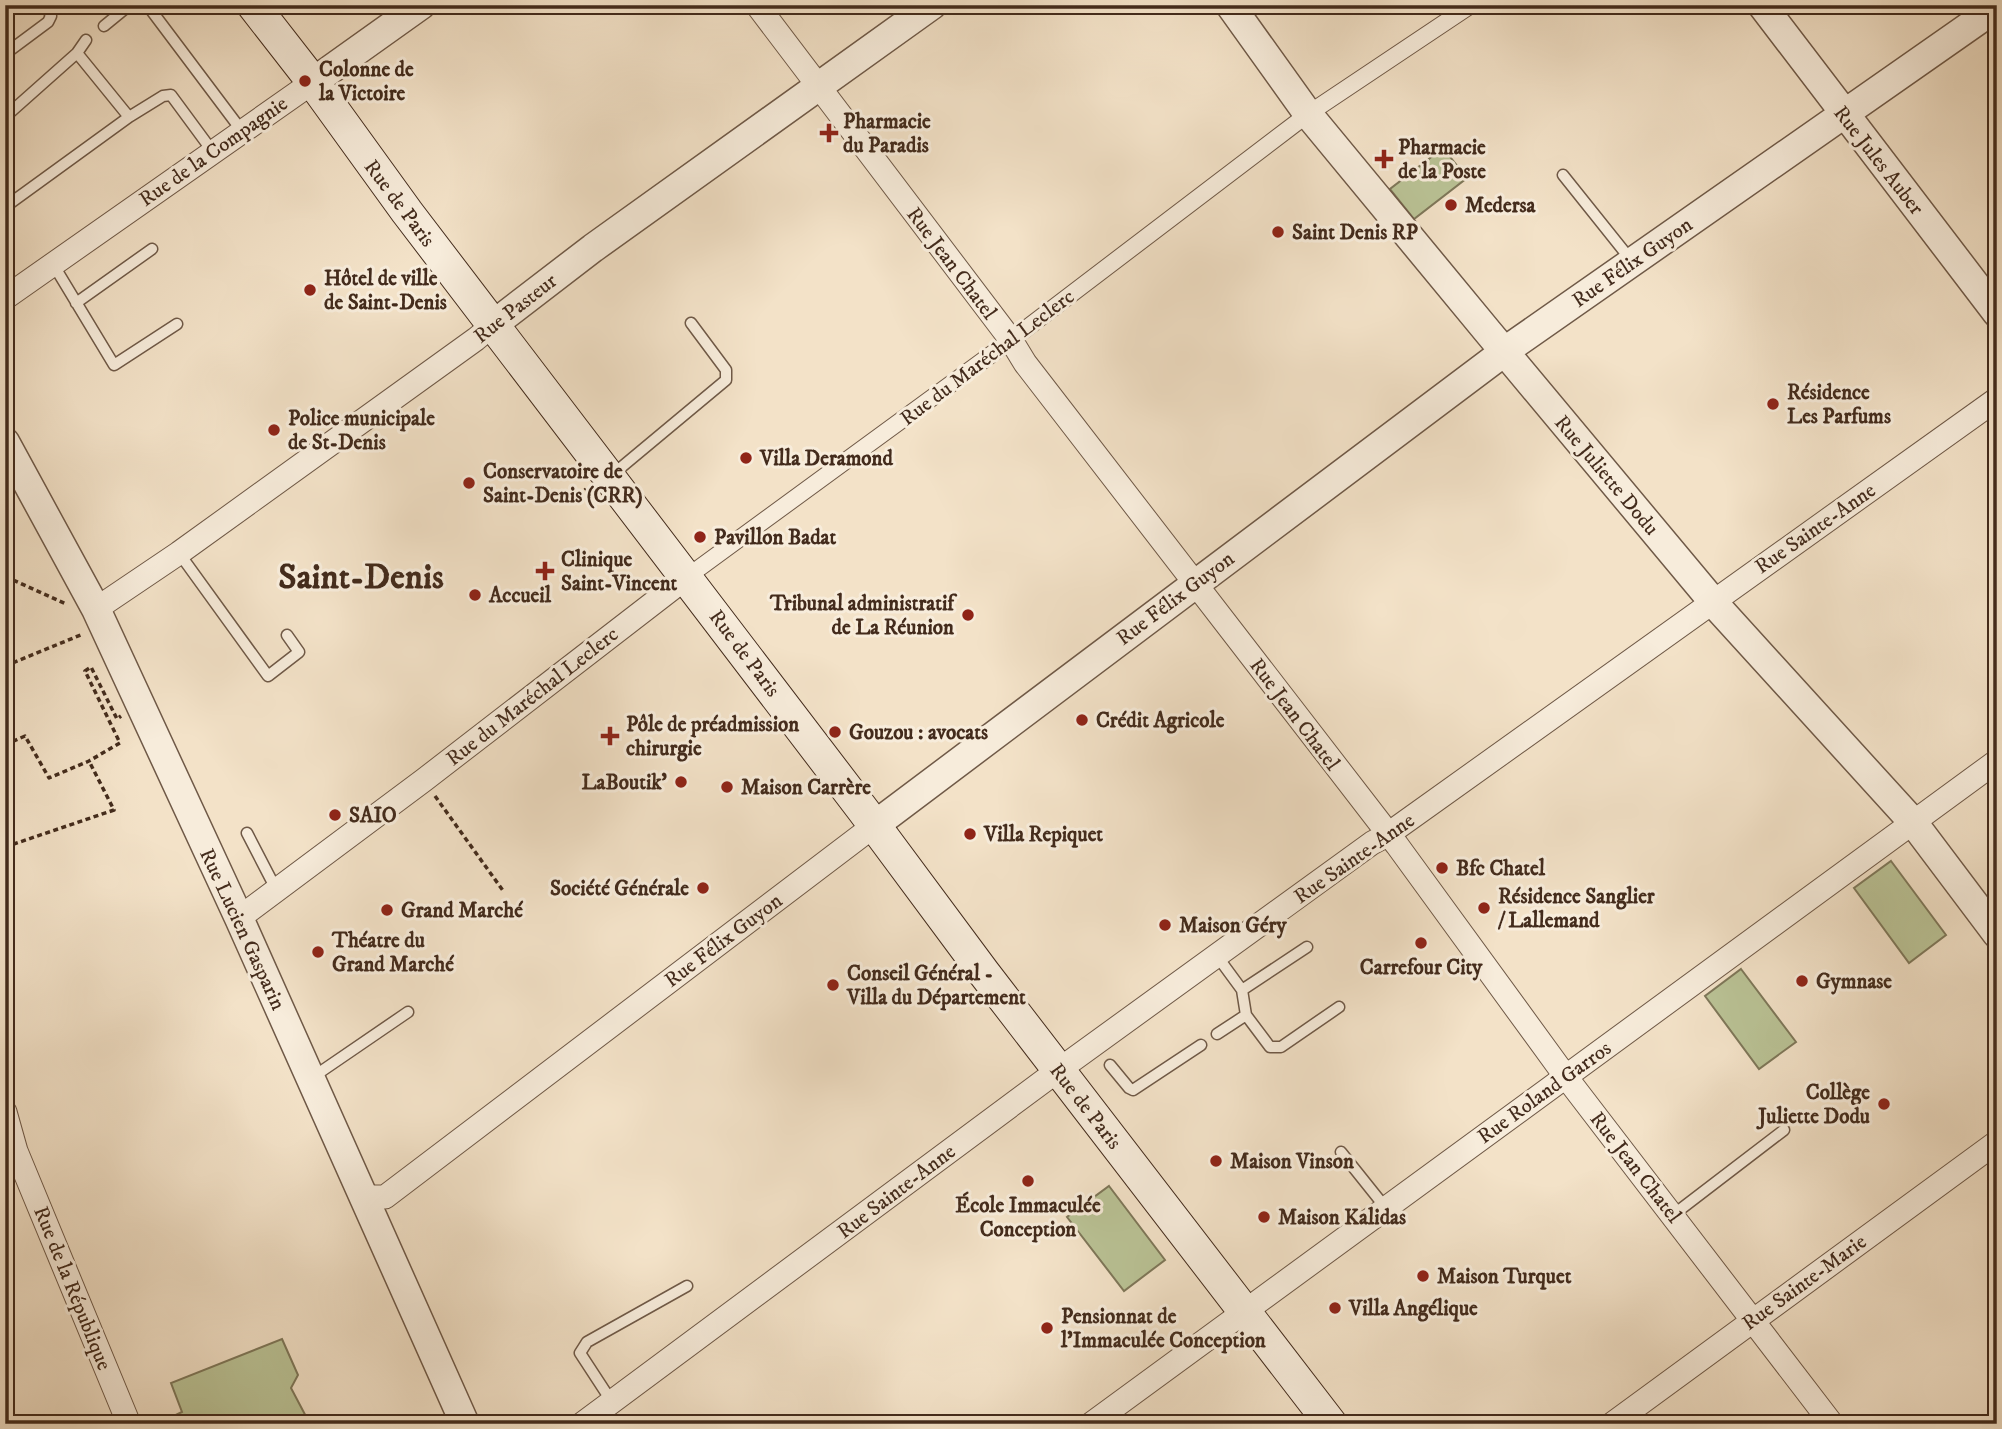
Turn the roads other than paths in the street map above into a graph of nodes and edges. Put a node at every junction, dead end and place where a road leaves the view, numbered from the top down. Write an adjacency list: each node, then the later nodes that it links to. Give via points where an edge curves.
1 (46, 5): 15 (lane, via 51,16 48,22)
2 (142, 5): 22 (lane)
3 (253, 5): 16 (main road, Rue de Paris)
4 (421, 5): 16 (street, Rue de la Compagnie)
5 (757, 5): 17 (street, Rue Jean Chatel)
6 (932, 5): 17 (street, Rue Pasteur)
7 (1230, 5): 18 (street, Rue Juliette Dodu)
8 (1471, 5): 18 (street, Rue du Maréchal Leclerc)
9 (1762, 5): 19 (street, Rue Jules Auber)
10 (129, 6): 12 (lane)
11 (1997, 7): 19 (street, Rue Félix Guyon)
12 (104, 26)
13 (86, 40): 14 (lane)
14 (77, 53): 20 (lane); 21 (lane)
15 (5, 54)
16 (313, 82): 22 (street, Rue de la Compagnie); 34 (main road, Rue de Paris)
17 (817, 86): 34 (street, Rue Pasteur); 35 (street, Rue Jean Chatel)
18 (1308, 114): 35 (street, Rue du Maréchal Leclerc); 36 (street, Rue Juliette Dodu)
19 (1844, 115): 27 (street, Rue Félix Guyon); 31 (street, Rue Jules Auber)
20 (5, 117)
21 (129, 117): 23 (lane, via 171,95); 25 (lane)
22 (242, 131): 23 (street, Rue de la Compagnie)
23 (213, 152): 28 (street, Rue de la Compagnie)
24 (1563, 175): 27 (lane)
25 (5, 207)
26 (152, 249): 30 (lane)
27 (1632, 261): 36 (street, Rue Félix Guyon)
28 (53, 264): 29 (street, Rue de la Compagnie); 30 (lane)
29 (5, 298)
30 (76, 303): 33 (lane, via 114,365)
31 (1997, 313)
32 (691, 323): 39 (lane, via 726,370 726,380)
33 (177, 324)
34 (494, 324): 39 (main road, Rue de Paris); 40 (street, Rue Pasteur)
35 (1011, 340): 41 (street, Rue du Maréchal Leclerc); 42 (street, Rue Jean Chatel)
36 (1504, 352): 42 (street, Rue Félix Guyon); 43 (street, Rue Juliette Dodu)
37 (1997, 399): 43 (street, Rue Sainte-Anne)
38 (5, 442): 44 (street, Rue Lucien Gasparin)
39 (601, 481): 41 (main road, Rue de Paris)
40 (178, 553): 44 (street, Rue Pasteur); 45 (lane, via 268,676 299,652)
41 (687, 577): 48 (main road, Rue de Paris); 51 (street, Rue du Maréchal Leclerc)
42 (1195, 583): 48 (street, Rue Félix Guyon); 50 (street, Rue Jean Chatel)
43 (1714, 601): 47 (street, Rue Juliette Dodu); 50 (street, Rue Sainte-Anne)
44 (87, 617): 52 (street, Rue Lucien Gasparin)
45 (287, 635)
46 (1997, 761): 47 (street, Rue Roland Garros)
47 (1912, 821): 53 (street, Rue Juliette Dodu); 64 (street, Rue Roland Garros)
48 (875, 825): 63 (main road, Rue de Paris); 70 (street, Rue Félix Guyon, via 385,1197)
49 (247, 833): 51 (lane)
50 (1387, 835): 55 (street, Rue Sainte-Anne); 64 (street, Rue Jean Chatel)
51 (277, 891): 52 (street, Rue du Maréchal Leclerc)
52 (239, 918): 65 (street, Rue Lucien Gasparin)
53 (1997, 934)
54 (1307, 947): 56 (lane)
55 (1217, 956): 56 (lane); 63 (street, Rue Sainte-Anne)
56 (1242, 990): 59 (lane)
57 (1339, 1007): 59 (lane, via 1276,1048 1270,1047)
58 (408, 1012): 65 (lane)
59 (1246, 1015): 60 (lane)
60 (1217, 1034)
61 (1201, 1045): 62 (lane, via 1133,1090)
62 (1110, 1065)
63 (1059, 1070): 74 (main road, Rue de Paris); 76 (street, Rue Sainte-Anne)
64 (1566, 1077): 71 (street, Rue Roland Garros); 72 (street, Rue Jean Chatel)
65 (311, 1079): 70 (street, Rue Lucien Gasparin)
66 (5, 1112): 77 (street, Rue de la République, via 16,1151)
67 (1784, 1130): 72 (lane)
68 (1997, 1142): 75 (street, Rue Sainte-Marie)
69 (1341, 1152): 71 (lane)
70 (364, 1197): 78 (street, Rue Lucien Gasparin)
71 (1385, 1207): 74 (street, Rue Roland Garros)
72 (1673, 1215): 75 (street, Rue Jean Chatel)
73 (687, 1286): 76 (lane, via 587,1342 580,1353)
74 (1244, 1311): 80 (street, Rue Roland Garros); 81 (main road, Rue de Paris)
75 (1754, 1320): 82 (street, Rue Sainte-Marie); 83 (street, Rue Jean Chatel)
76 (612, 1402): 79 (street, Rue Sainte-Anne)
77 (129, 1424)
78 (466, 1424)
79 (582, 1424)
80 (1091, 1424)
81 (1331, 1424)
82 (1612, 1424)
83 (1832, 1424)

